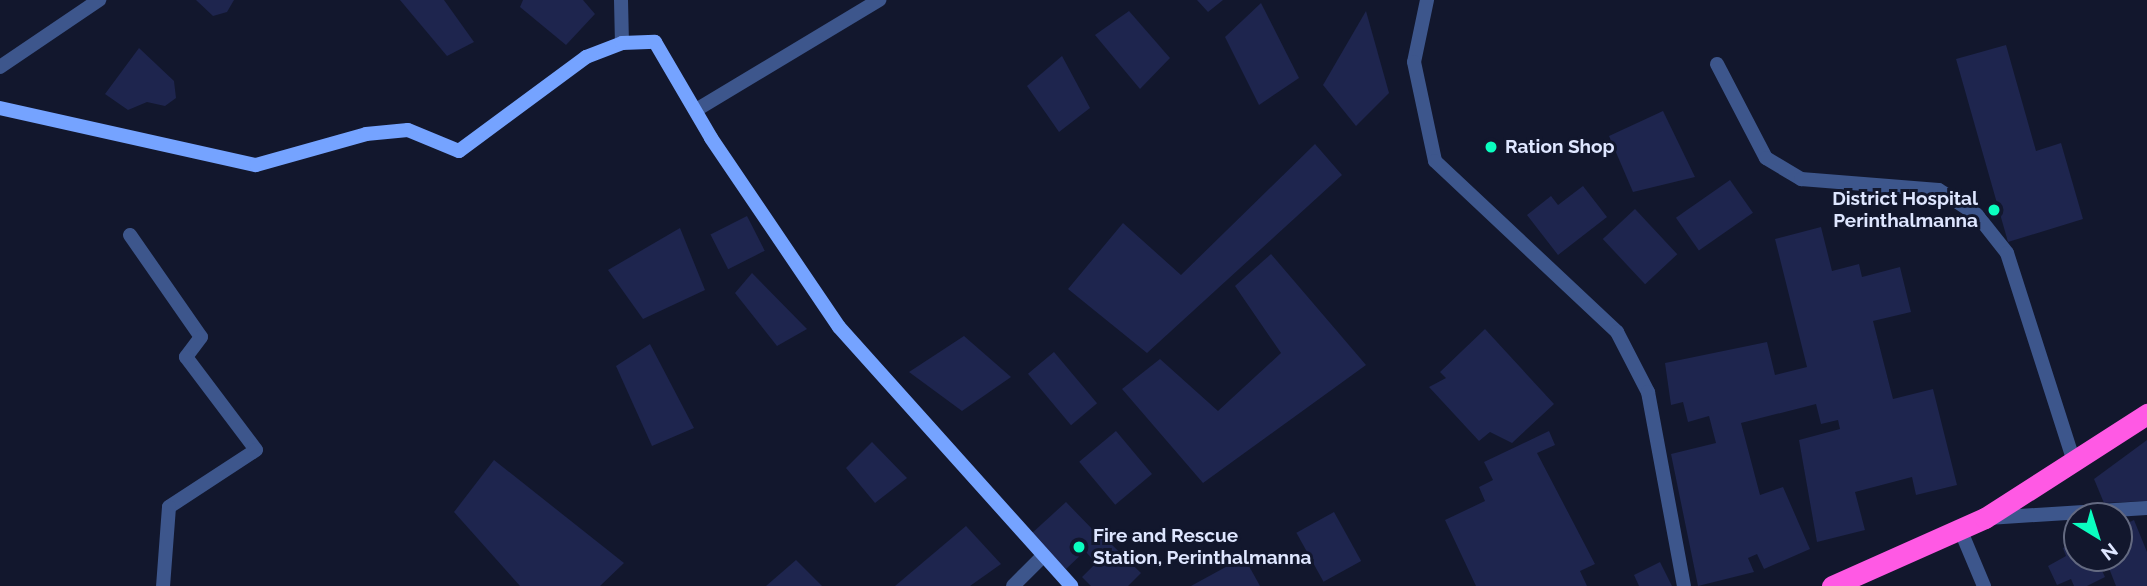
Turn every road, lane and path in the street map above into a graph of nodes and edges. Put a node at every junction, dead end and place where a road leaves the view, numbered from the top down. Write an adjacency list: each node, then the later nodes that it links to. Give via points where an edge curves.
1 (99, 0): 7 (street)
2 (621, 0): 5 (street)
3 (879, 0): 9 (street)
4 (1427, 0): 20 (street, via 1415,62 1435,161 1617,332 1648,392)
5 (622, 43): 8 (street, via 586,57 459,152 408,130 366,134 256,165); 9 (street, via 655,42)
6 (1717, 64): 12 (street, via 1766,158 1801,179 1939,190 1977,215 2007,253)
7 (0, 67)
8 (0, 108)
9 (696, 110): 16 (street, via 839,327)
10 (130, 235): 17 (street, via 201,337 187,357 256,450 169,507)
11 (2147, 414): 12 (highway)
12 (2074, 462): 14 (highway)
13 (2147, 508): 14 (street)
14 (1985, 518): 15 (highway)
15 (1960, 529): 21 (highway); 22 (street)
16 (1042, 556): 18 (street); 19 (street)
17 (163, 586)
18 (1013, 586)
19 (1071, 586)
20 (1684, 586)
21 (1832, 586)
22 (1984, 586)

